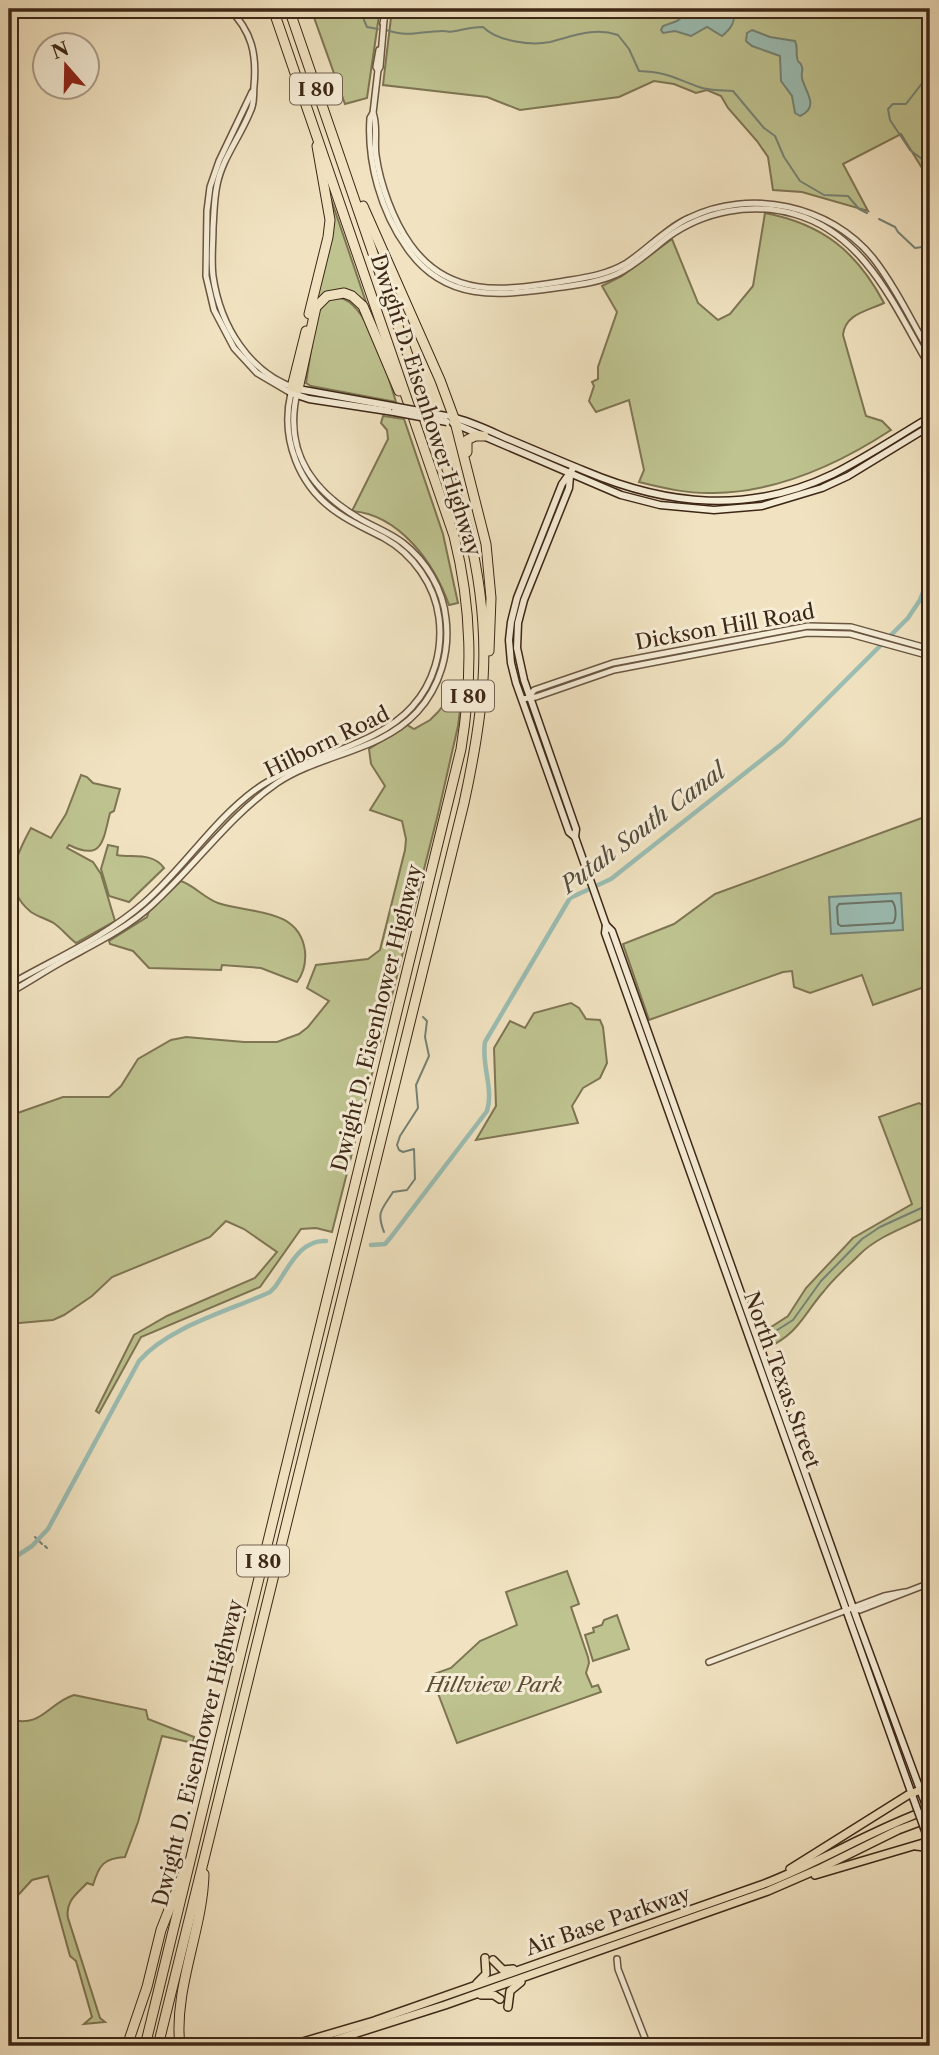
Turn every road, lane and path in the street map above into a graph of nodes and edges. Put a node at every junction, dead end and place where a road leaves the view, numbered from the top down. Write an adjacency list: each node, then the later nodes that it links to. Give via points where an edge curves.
1 (229, 9): 10 (street, via 253,45 256,76 254,105 216,187 213,274 220,307 239,345 259,368)
2 (273, 9): 6 (highway, Dwight D. Eisenhower Highway / I 80)
3 (289, 9): 7 (highway, Dwight D. Eisenhower Highway / I 80)
4 (387, 9): 5 (street)
5 (373, 113): 8 (street, via 379,167 404,234 431,266 457,281 499,290 594,276 624,264 695,215 733,204 773,204 816,216 864,248); 9 (street, via 370,157 394,226 417,261 455,286 499,295 596,282 627,269 705,217 746,209 784,211 805,217 852,245 876,274)
6 (316, 134): 10 (highway, via 330,231); 13 (highway, Dwight D. Eisenhower Highway / I 80)
7 (344, 169): 12 (highway, via 440,380); 21 (highway, Dwight D. Eisenhower Highway / I 80, via 468,530 480,584)
8 (930, 353)
9 (930, 367)
10 (295, 391): 12 (main road, bridge); 13 (highway, via 316,307 327,296 344,293 363,306); 25 (street, Hilborn Road, via 287,410 288,437 306,480 340,515 399,548 431,589 440,641 428,684 412,707 385,729 255,790 142,905 109,929); 26 (street, Hilborn Road, via 295,436 312,479 343,509 404,543 437,587 447,641 433,688 417,712 388,734 288,777 259,795 139,916)
11 (930, 417): 16 (main road, via 819,480 744,499 702,501 661,496)
12 (451, 420): 15 (main road); 16 (main road); 18 (highway)
13 (415, 422): 36 (highway, Dwight D. Eisenhower Highway / I 80, via 450,524 465,588 470,656 466,717)
14 (930, 426): 17 (main road, via 835,482 791,499 746,508 660,505)
15 (484, 436): 17 (main road); 18 (highway, via 470,438 466,444)
16 (574, 467): 17 (main road, North Texas Street)
17 (570, 475): 22 (main road, North Texas Street, via 520,615 518,655); 23 (main road, North Texas Street, via 562,484 512,613 510,656)
18 (477, 506): 21 (highway, via 490,579 490,647)
19 (930, 649): 22 (street, Dickson Hill Road, via 837,625 795,628 602,666 534,690)
20 (930, 656): 22 (street, Dickson Hill Road, via 850,634 807,633 614,670)
21 (485, 667): 38 (highway, Dwight D. Eisenhower Highway / I 80, via 477,744 464,803)
22 (529, 696): 23 (street, Dickson Hill Road); 24 (main road, North Texas Street)
23 (522, 699): 24 (main road, North Texas Street, via 569,832)
24 (575, 837): 28 (main road, North Texas Street, via 605,933)
25 (9, 985)
26 (9, 993)
27 (930, 1583): 28 (street)
28 (850, 1610): 29 (street); 31 (main road, North Texas Street)
29 (709, 1662)
30 (930, 1786): 31 (main road)
31 (916, 1791): 32 (main road, North Texas Street); 34 (main road, North Texas Street, bridge, via 916,1806); 40 (main road)
32 (928, 1806): 33 (main road, North Texas Street, bridge); 40 (main road, Air Base Parkway)
33 (930, 1817): 39 (main road, Air Base Parkway)
34 (930, 1842): 35 (main road)
35 (913, 1845): 37 (main road, via 925,1847); 39 (main road)
36 (191, 1857): 48 (highway, via 161,1930); 49 (highway, Dwight D. Eisenhower Highway / I 80)
37 (930, 1857)
38 (204, 1858): 47 (highway, via 204,1890); 50 (highway, Dwight D. Eisenhower Highway / I 80)
39 (794, 1881): 42 (main road, Air Base Parkway)
40 (764, 1884): 43 (main road, Air Base Parkway)
41 (617, 1959): 55 (street)
42 (560, 1965): 44 (main road, Air Base Parkway); 46 (main road, via 514,1985)
43 (531, 1966): 44 (main road, Air Base Parkway); 44 (main road, via 503,1970 489,1959 486,1974)
44 (472, 1991): 45 (main road); 53 (main road, Air Base Parkway); 54 (main road, Air Base Parkway)
45 (500, 1999)
46 (508, 2007)
47 (179, 2032): 51 (highway); 52 (highway)
48 (127, 2046)
49 (145, 2046)
50 (158, 2046)
51 (180, 2046)
52 (186, 2046)
53 (289, 2046)
54 (316, 2046)
55 (648, 2046)

